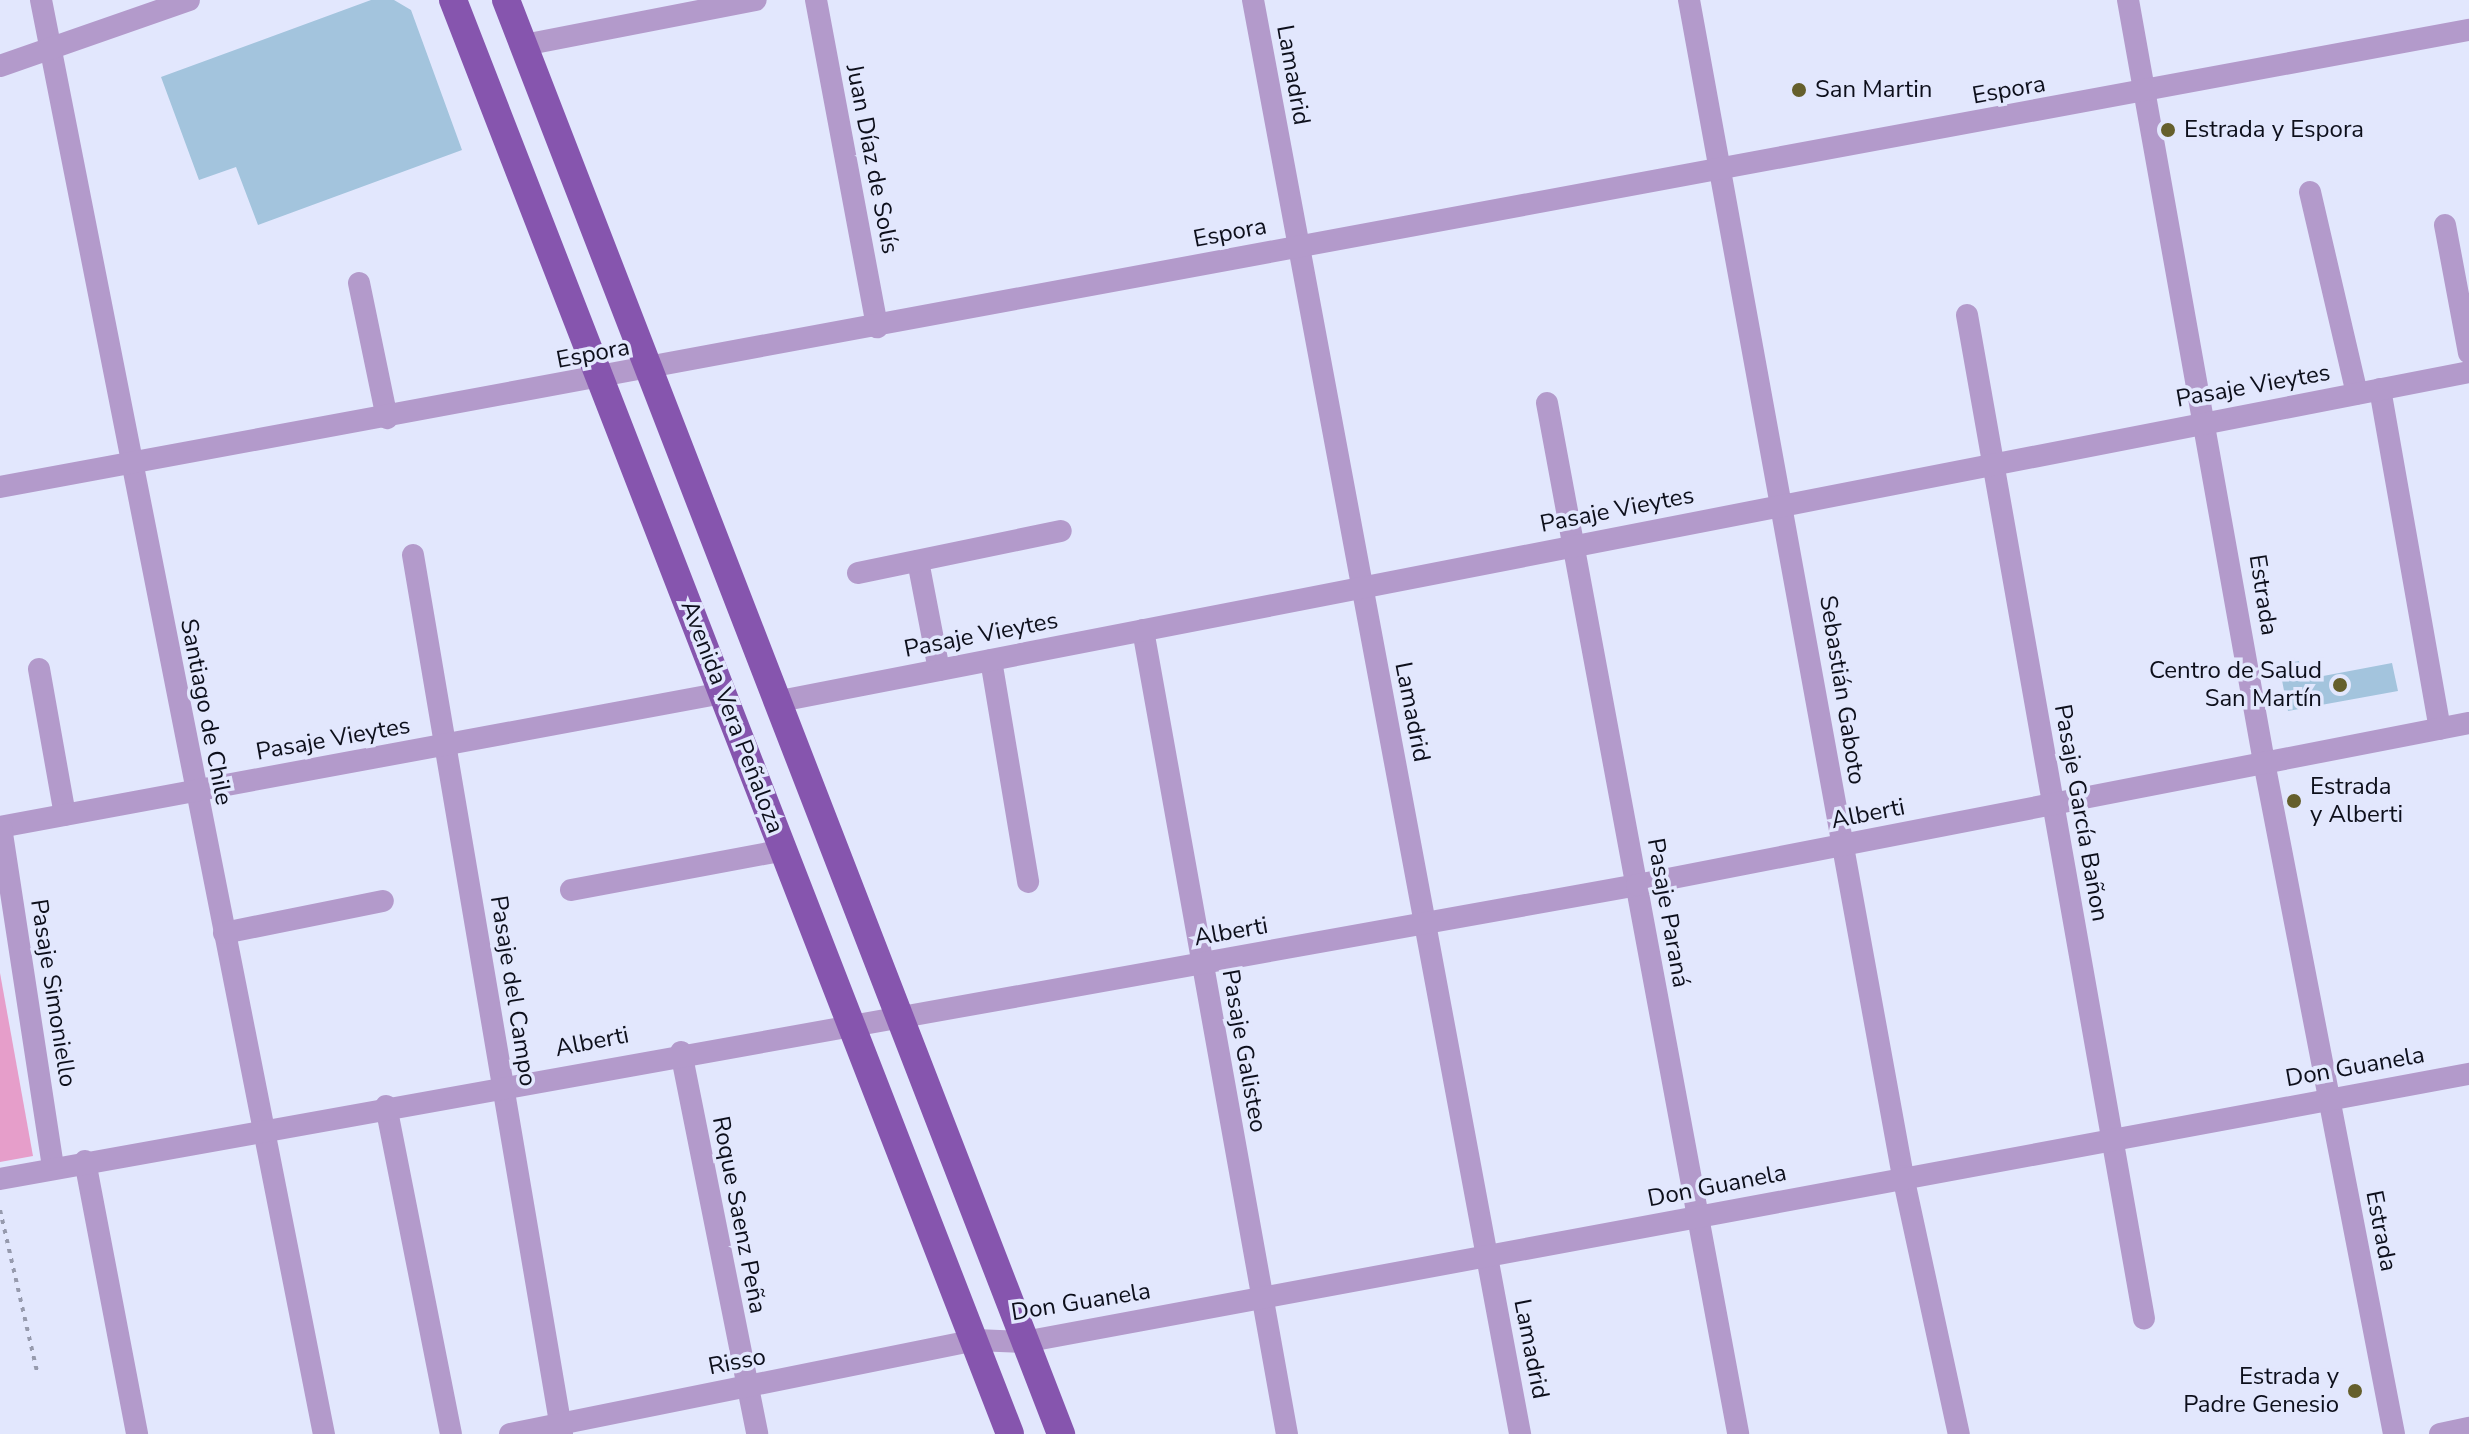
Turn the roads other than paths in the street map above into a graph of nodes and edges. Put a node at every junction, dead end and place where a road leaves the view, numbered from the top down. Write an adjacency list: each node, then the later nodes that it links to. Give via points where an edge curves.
1 (41, 0): 12 (street, Santiago de Chile)
2 (189, 0): 12 (street)
3 (453, 0): 25 (main road, Avenida Vera Peñaloza)
4 (506, 0): 11 (main road, Avenida Vera Peñaloza)
5 (756, 0): 11 (street)
6 (816, 0): 21 (street, Juan Díaz de Solís)
7 (1253, 0): 18 (street, Lamadrid)
8 (1689, 0): 15 (street, Sebastián Gaboto)
9 (2128, 0): 14 (street, Estrada)
10 (2469, 30): 14 (street, Espora)
11 (524, 45): 23 (main road, Avenida Vera Peñaloza)
12 (50, 49): 13 (street); 32 (street, Santiago de Chile)
13 (0, 66)
14 (2145, 92): 15 (street, Espora); 30 (street, Estrada)
15 (1721, 169): 18 (street, Espora); 34 (street, Sebastián Gaboto)
16 (2310, 192): 27 (street)
17 (2445, 225): 22 (street)
18 (1298, 246): 21 (street, Espora); 40 (street, Lamadrid)
19 (359, 283): 29 (street)
20 (1967, 315): 31 (street, Pasaje García Bañon)
21 (877, 327): 23 (street, Espora)
22 (2469, 353)
23 (649, 369): 25 (street, Espora); 46 (main road, Avenida Vera Peñaloza)
24 (2469, 372): 26 (street, Pasaje Vieytes)
25 (602, 379): 29 (street, Espora); 45 (main road, Avenida Vera Peñaloza)
26 (2380, 389): 27 (street, Pasaje Vieytes); 48 (street)
27 (2357, 394): 30 (street, Pasaje Vieytes)
28 (1547, 403): 36 (street, Pasaje Paraná)
29 (387, 418): 32 (street, Espora)
30 (2208, 420): 31 (street, Pasaje Vieytes); 50 (street, Estrada)
31 (1995, 462): 34 (street, Pasaje Vieytes); 52 (street, Pasaje García Bañon)
32 (131, 466): 33 (street, Espora); 51 (street, Santiago de Chile)
33 (0, 487)
34 (1786, 503): 36 (street, Pasaje Vieytes); 55 (street, Sebastián Gaboto)
35 (1061, 531): 38 (street)
36 (1574, 545): 40 (street, Pasaje Vieytes); 58 (street, Pasaje Paraná)
37 (413, 555): 49 (street, Pasaje del Campo)
38 (918, 561): 39 (street); 44 (street)
39 (858, 573)
40 (1362, 587): 41 (street, Pasaje Vieytes); 61 (street, Lamadrid)
41 (1143, 630): 42 (street, Pasaje Vieytes); 63 (street, Pasaje Galisteo)
42 (991, 660): 44 (street, Pasaje Vieytes); 57 (street)
43 (39, 669): 53 (street)
44 (939, 670): 46 (street, Pasaje Vieytes)
45 (723, 693): 49 (street, Pasaje Vieytes); 56 (main road, Avenida Vera Peñaloza)
46 (775, 702): 64 (main road, Avenida Vera Peñaloza)
47 (2469, 723): 48 (street, Alberti)
48 (2440, 729): 50 (street, Alberti)
49 (448, 745): 51 (street, Pasaje Vieytes); 68 (street, Pasaje del Campo)
50 (2264, 762): 52 (street, Alberti); 69 (street, Estrada)
51 (196, 791): 53 (street, Pasaje Vieytes); 62 (street, Santiago de Chile)
52 (2052, 805): 55 (street, Alberti); 72 (street, Pasaje García Bañon)
53 (65, 815): 54 (street, Pasaje Vieytes)
54 (0, 827): 74 (street, Pasaje Simoniello)
55 (1841, 845): 58 (street, Alberti); 75 (street, Sebastián Gaboto)
56 (784, 850): 59 (street); 65 (main road, Avenida Vera Peñaloza)
57 (1028, 882)
58 (1637, 885): 61 (street, Alberti); 77 (street, Pasaje Paraná)
59 (571, 890)
60 (383, 901): 62 (street)
61 (1425, 924): 63 (street, Alberti); 78 (street, Lamadrid)
62 (224, 933): 71 (street, Santiago de Chile)
63 (1202, 964): 64 (street, Alberti); 79 (street, Pasaje Galisteo)
64 (901, 1018): 65 (street, Alberti); 82 (main road, Avenida Vera Peñaloza)
65 (853, 1021): 66 (street, Alberti); 81 (main road, Avenida Vera Peñaloza)
66 (681, 1052): 68 (street, Alberti); 83 (street, Roque Saenz Peña)
67 (2469, 1074): 69 (street, Don Guanela)
68 (501, 1086): 70 (street, Alberti); 85 (street, Pasaje del Campo)
69 (2329, 1098): 72 (street, Don Guanela); 97 (street, Estrada)
70 (386, 1106): 71 (street, Alberti); 89 (street)
71 (263, 1127): 73 (street, Alberti); 88 (street, Santiago de Chile)
72 (2114, 1139): 75 (street, Don Guanela); 80 (street, Pasaje García Bañon)
73 (85, 1161): 74 (street, Alberti); 87 (street)
74 (53, 1168): 76 (street, Alberti)
75 (1903, 1176): 77 (street, Don Guanela); 96 (street, Sebastián Gaboto)
76 (0, 1179)
77 (1698, 1217): 78 (street, Don Guanela); 86 (street, Pasaje Paraná)
78 (1487, 1255): 79 (street, Don Guanela); 95 (street, Lamadrid)
79 (1262, 1296): 82 (street, Don Guanela); 94 (street, Pasaje Galisteo)
80 (2144, 1319)
81 (975, 1340): 82 (street, Don Guanela); 83 (street, Risso); 92 (main road, Avenida Vera Peñaloza)
82 (1024, 1342): 93 (main road, Avenida Vera Peñaloza)
83 (746, 1387): 85 (street, Risso); 91 (street, Roque Saenz Peña)
84 (2469, 1428): 98 (street)
85 (561, 1429): 90 (street, Risso)
86 (1738, 1433)
87 (137, 1434)
88 (324, 1434)
89 (451, 1434)
90 (510, 1434)
91 (757, 1434)
92 (1010, 1434)
93 (1061, 1434)
94 (1287, 1434)
95 (1520, 1434)
96 (1959, 1434)
97 (2394, 1434)
98 (2440, 1434)

